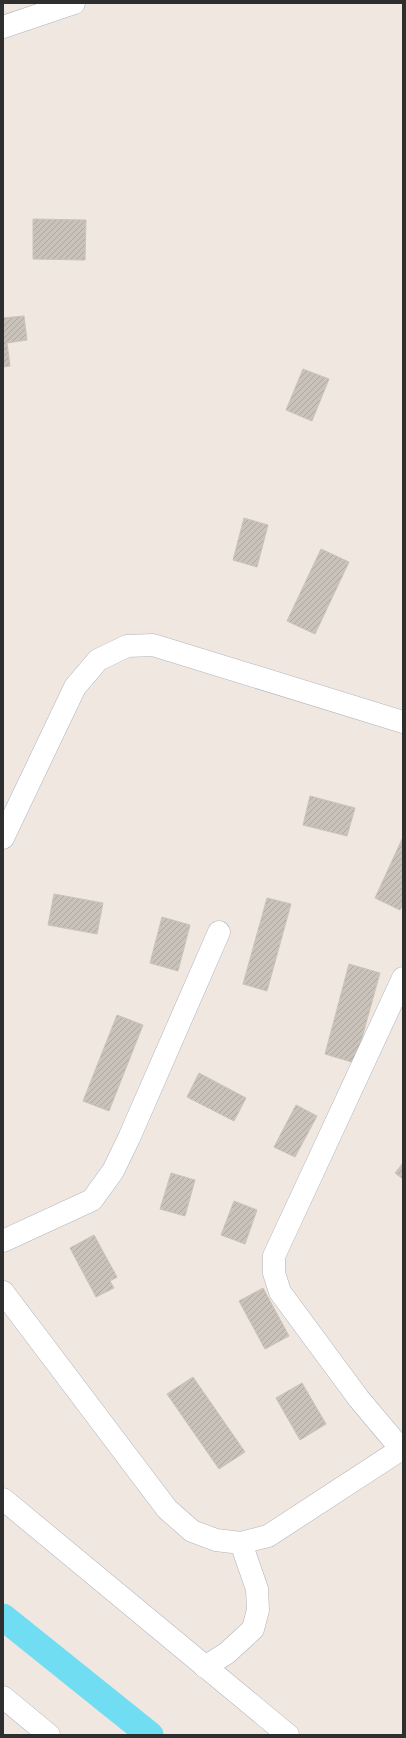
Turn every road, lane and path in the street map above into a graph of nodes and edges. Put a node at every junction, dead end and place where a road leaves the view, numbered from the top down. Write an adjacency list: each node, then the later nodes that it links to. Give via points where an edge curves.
1 (74, 3): 2 (street)
2 (3, 27)
3 (403, 722): 4 (street, via 153,645 127,646 98,660 75,687)
4 (3, 838)
5 (218, 932): 7 (street, via 113,1171 92,1200)
6 (403, 978): 9 (street, via 274,1256 274,1272 280,1292 359,1399)
7 (3, 1241)
8 (3, 1292): 11 (street, via 168,1509 192,1531 216,1540)
9 (402, 1449): 11 (street, via 268,1536)
10 (3, 1499): 12 (street)
11 (241, 1543): 12 (street, via 257,1589 258,1610 253,1629 227,1653)
12 (205, 1667): 15 (street)
13 (3, 1697): 14 (street)
14 (49, 1735)
15 (288, 1735)

